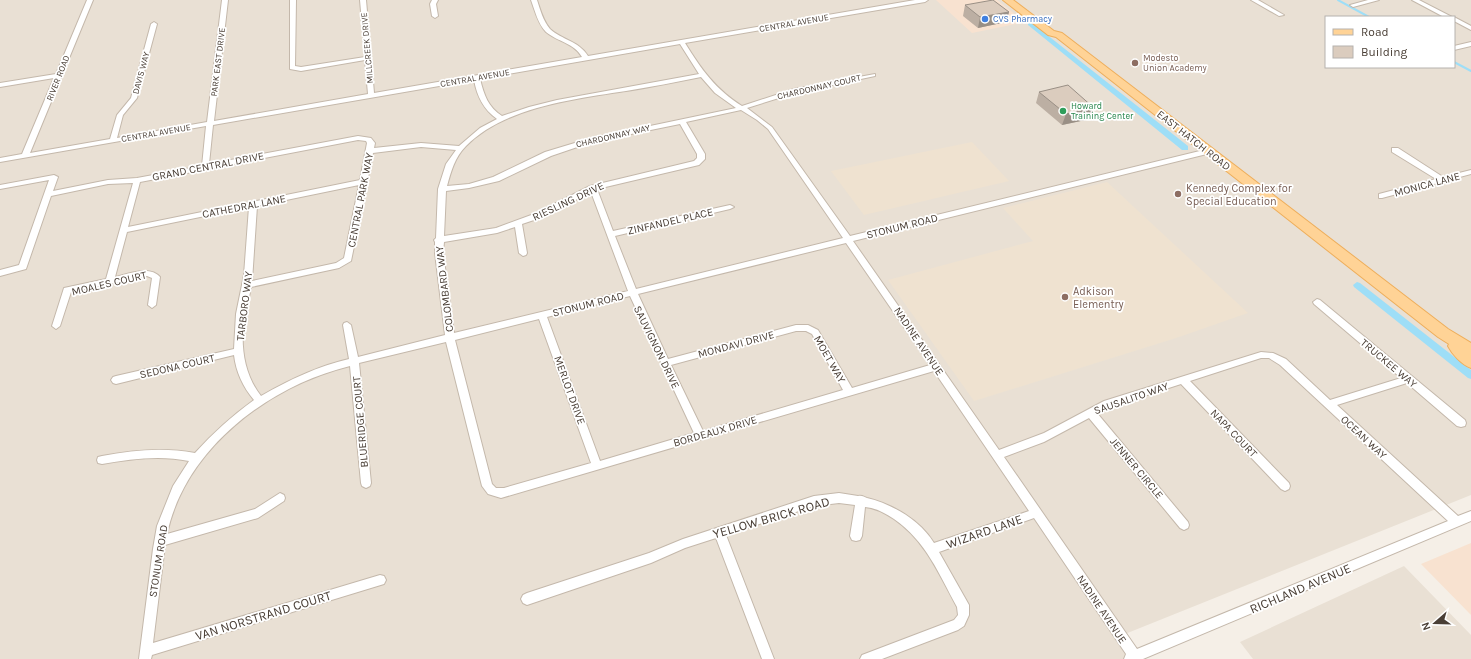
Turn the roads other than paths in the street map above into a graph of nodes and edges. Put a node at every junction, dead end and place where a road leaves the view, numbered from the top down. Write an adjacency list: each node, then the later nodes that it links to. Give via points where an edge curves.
1 (90, 0): 26 (street, RIVER ROAD)
2 (226, 0): 35 (street, PARK EAST DRIVE)
3 (293, 0): 24 (street, via 292,66 295,69)
4 (363, 0): 24 (street, MILLCREEK DRIVE)
5 (435, 0): 15 (street)
6 (534, 0): 25 (street, via 546,27 554,35 574,44 583,52)
7 (925, 0): 21 (street, CENTRAL AVENUE)
8 (1007, 0): 20 (main road, EAST HATCH ROAD, via 1051,33)
9 (1016, 0): 20 (main road, EAST HATCH ROAD)
10 (1254, 0): 14 (street)
11 (1376, 0): 13 (street)
12 (1415, 0): 16 (street)
13 (1353, 5)
14 (1281, 15)
15 (435, 16)
16 (1447, 16)
17 (1455, 20): 19 (street)
18 (154, 24): 37 (street, DAVIS WAY, via 134,98 120,115)
19 (1471, 28)
20 (1059, 35): 41 (main road, EAST HATCH ROAD)
21 (682, 43): 25 (street, CENTRAL AVENUE); 27 (street, NADINE AVENUE)
22 (1471, 44): 23 (street)
23 (1455, 48)
24 (368, 58): 31 (street, MILLCREEK DRIVE)
25 (586, 59): 29 (street, CENTRAL AVENUE)
26 (59, 75): 30 (street); 42 (street, RIVER ROAD)
27 (702, 75): 32 (street, NADINE AVENUE, via 716,90); 33 (street, COLOMBARD WAY, via 541,105)
28 (873, 75): 32 (street, CHARDONNAY COURT, via 794,91)
29 (476, 77): 31 (street, CENTRAL AVENUE); 33 (street, via 484,105)
30 (0, 84)
31 (371, 95): 35 (street, CENTRAL AVENUE)
32 (743, 108): 34 (street, CHARDONNAY WAY); 59 (street, NADINE AVENUE, via 770,128)
33 (501, 120): 38 (street, COLOMBARD WAY, via 480,132)
34 (682, 121): 50 (street, RIESLING DRIVE, via 701,154 699,161); 51 (street, CHARDONNAY WAY, via 580,143 548,154 496,178)
35 (211, 123): 37 (street, CENTRAL AVENUE); 44 (street, PARK EAST DRIVE)
36 (367, 139): 40 (street, CENTRAL PARK WAY, via 371,143); 44 (street, GRAND CENTRAL DRIVE, via 358,138)
37 (113, 140): 42 (street, CENTRAL AVENUE)
38 (461, 148): 40 (street, via 421,145); 51 (street, COLOMBARD WAY, via 446,172)
39 (1395, 150): 47 (street)
40 (369, 151): 48 (street, CENTRAL PARK WAY)
41 (1208, 151): 59 (street, STONUM ROAD); 72 (main road, EAST HATCH ROAD)
42 (26, 156): 43 (street, CENTRAL AVENUE)
43 (0, 160)
44 (204, 167): 46 (street, GRAND CENTRAL DRIVE)
45 (1471, 172): 47 (street, MONICA LANE)
46 (137, 180): 52 (street, GRAND CENTRAL DRIVE, via 108,182); 57 (street)
47 (1442, 180): 53 (street, MONICA LANE)
48 (363, 182): 54 (street, CATHEDRAL LANE); 64 (street, CENTRAL PARK WAY, via 349,256 345,262)
49 (0, 187): 52 (street, via 54,178)
50 (593, 188): 56 (street, RIESLING DRIVE); 58 (street, SAUVIGNON DRIVE)
51 (442, 190): 60 (street, COLOMBARD WAY)
52 (48, 194): 62 (street, via 23,267)
53 (1382, 196)
54 (253, 204): 57 (street, CATHEDRAL LANE); 64 (street, TARBORO WAY)
55 (730, 207): 58 (street, ZINFANDEL PLACE)
56 (518, 223): 60 (street, RIESLING DRIVE, via 479,234); 61 (street)
57 (124, 230): 63 (street)
58 (610, 234): 65 (street, SAUVIGNON DRIVE)
59 (848, 239): 65 (street, STONUM ROAD); 80 (street, NADINE AVENUE)
60 (438, 240): 73 (street, COLOMBARD WAY)
61 (523, 253)
62 (0, 273)
63 (110, 280): 67 (street, MOALES COURT, via 152,274 156,277); 70 (street, MOALES COURT, via 67,290)
64 (247, 285): 75 (street, TARBORO WAY, via 240,317)
65 (633, 292): 68 (street, STONUM ROAD); 79 (street, SAUVIGNON DRIVE)
66 (1317, 302): 81 (street, TRUCKEE WAY)
67 (152, 306)
68 (542, 315): 73 (street, STONUM ROAD); 93 (street, MERLOT DRIVE)
69 (347, 325): 77 (street, BLUERIDGE COURT)
70 (56, 326)
71 (808, 328): 79 (street, MONDAVI DRIVE, via 796,328); 84 (street, MOET WAY, via 815,332)
72 (1443, 333): 74 (main road, EAST HATCH ROAD); 78 (main road, EAST HATCH ROAD)
73 (450, 338): 77 (street, STONUM ROAD); 96 (street, COLOMBARD WAY, via 487,486)
74 (1471, 350)
75 (238, 351): 82 (street, SEDONA COURT); 85 (street, TARBORO WAY, via 244,378)
76 (1270, 355): 83 (street, SAUSALITO WAY, via 1261,355); 86 (street, OCEAN WAY, via 1283,362)
77 (354, 360): 85 (street, STONUM ROAD, via 311,374); 94 (street, BLUERIDGE COURT)
78 (1471, 362)
79 (665, 363): 89 (street, SAUVIGNON DRIVE)
80 (936, 366): 84 (street, BORDEAUX DRIVE); 90 (street, NADINE AVENUE)
81 (1408, 379): 86 (street); 88 (street, TRUCKEE WAY)
82 (116, 380)
83 (1183, 380): 87 (street, SAUSALITO WAY, via 1107,404); 95 (street, NAPA COURT)
84 (849, 392): 89 (street, BORDEAUX DRIVE)
85 (260, 401): 91 (street, STONUM ROAD, via 228,426)
86 (1329, 404): 101 (street, OCEAN WAY)
87 (1090, 412): 90 (street, SAUSALITO WAY, via 1032,443); 102 (street, JENNER CIRCLE)
88 (1461, 423)
89 (700, 436): 93 (street, BORDEAUX DRIVE)
90 (997, 454): 99 (street, NADINE AVENUE)
91 (198, 458): 92 (street, via 153,453); 105 (street, STONUM ROAD, via 170,505)
92 (102, 460)
93 (597, 466): 96 (street, BORDEAUX DRIVE, via 504,493)
94 (366, 483)
95 (1284, 486)
96 (493, 492)
97 (280, 498): 105 (street, via 258,513)
98 (861, 500): 103 (street, YELLOW BRICK ROAD, via 839,498 814,502); 104 (street); 106 (street, YELLOW BRICK ROAD, via 898,515 921,535)
99 (1036, 513): 106 (street, WIZARD LANE); 110 (street, NADINE AVENUE)
100 (1471, 516): 101 (street, RICHLAND AVENUE)
101 (1457, 522): 110 (street, RICHLAND AVENUE)
102 (1184, 525)
103 (719, 532): 108 (street, YELLOW BRICK ROAD, via 651,558); 111 (street)
104 (856, 536)
105 (160, 541): 109 (street, STONUM ROAD)
106 (932, 549): 112 (street, YELLOW BRICK ROAD, via 963,604 963,616 958,624)
107 (380, 580): 109 (street, VAN NORSTRAND COURT)
108 (527, 599)
109 (145, 655)
110 (1134, 658)
111 (768, 659)
112 (866, 659)

